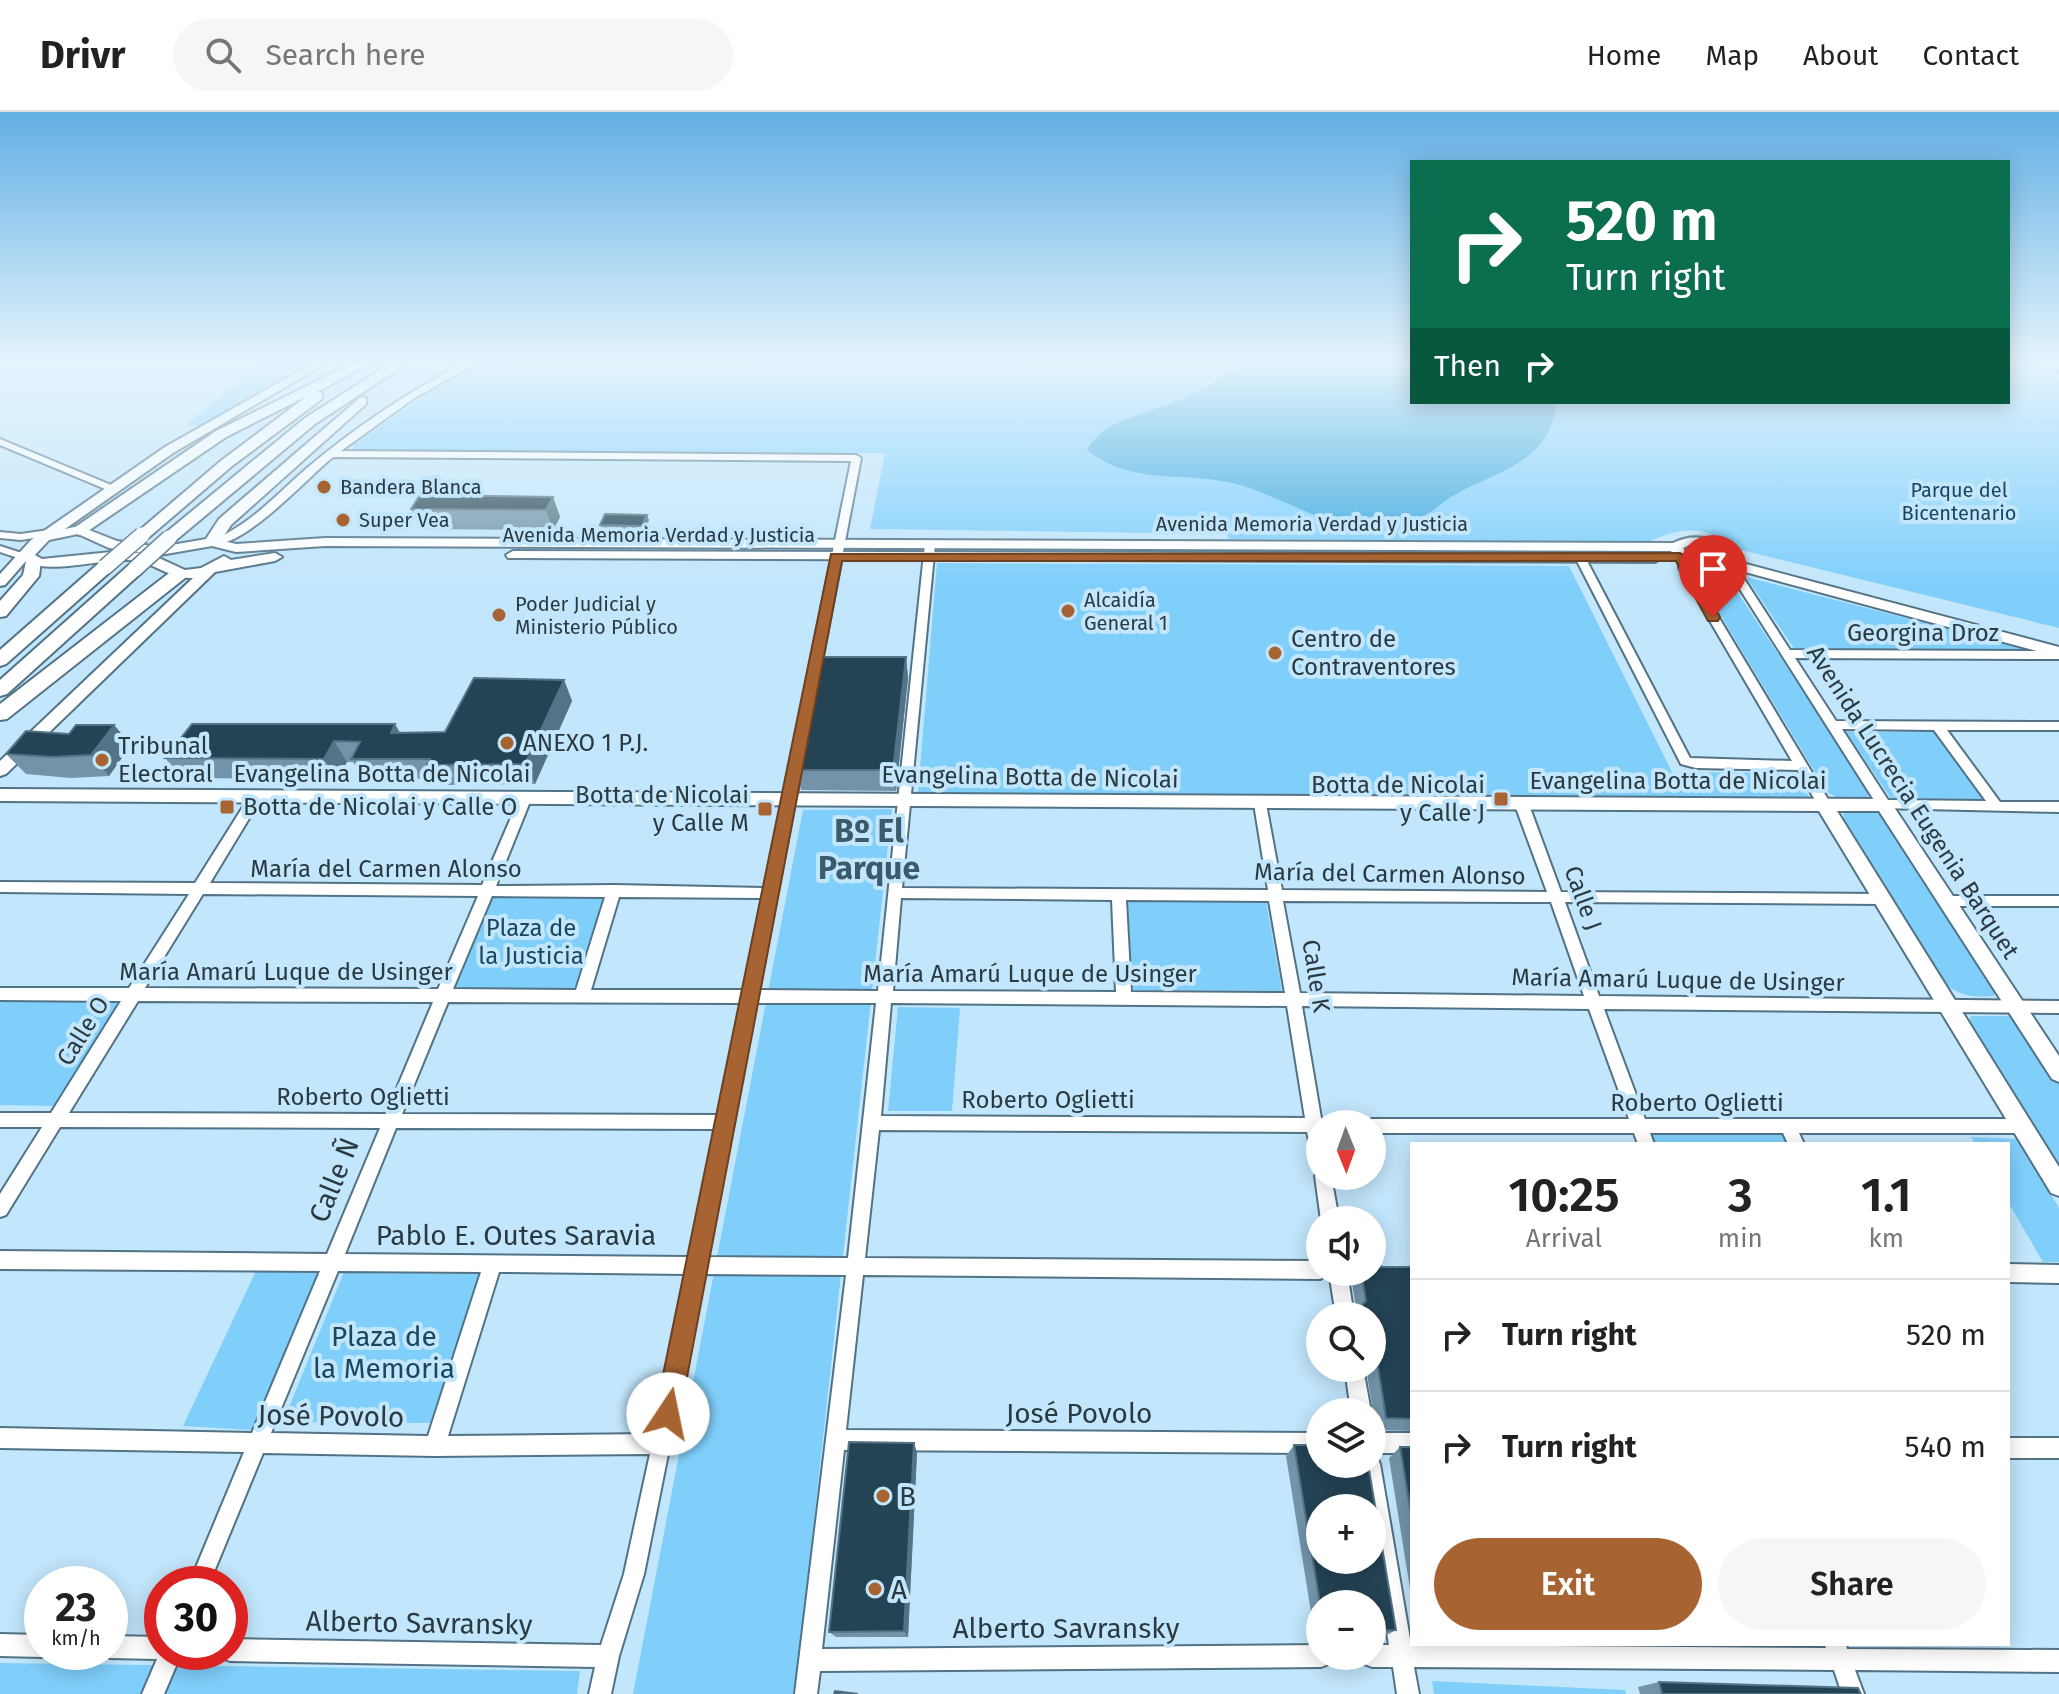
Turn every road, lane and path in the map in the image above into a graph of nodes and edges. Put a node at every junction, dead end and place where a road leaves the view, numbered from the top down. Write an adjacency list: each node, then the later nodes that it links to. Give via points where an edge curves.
1 (194, 436): 9 (street)
2 (218, 436): 12 (main road)
3 (262, 436): 33 (main road, bridge)
4 (292, 436): 34 (main road, bridge)
5 (321, 436): 16 (main road, via 225,522)
6 (357, 436): 8 (street)
7 (0, 442): 9 (street)
8 (331, 454): 11 (street); 18 (street, via 848,456 856,463)
9 (113, 489): 10 (street)
10 (92, 505): 12 (street); 12 (street)
11 (248, 528): 16 (street); 16 (street)
12 (64, 532): 13 (street); 14 (street, Avenida Memoria Verdad y Justicia, via 87,531); 21 (street)
13 (0, 535)
14 (95, 538): 15 (street, Avenida Memoria Verdad y Justicia, via 160,551); 23 (street, via 87,550)
15 (190, 546): 16 (street, Avenida Memoria Verdad y Justicia); 26 (street, via 174,555)
16 (224, 547): 18 (street, Avenida Memoria Verdad y Justicia, via 325,542); 25 (street)
17 (0, 549): 21 (street)
18 (837, 550): 19 (street, Avenida Memoria Verdad y Justicia); 25 (street, Avenida Memoria Verdad y Justicia, via 326,553); 44 (street)
19 (930, 550): 20 (street, Avenida Memoria Verdad y Justicia); 22 (street, Avenida Memoria Verdad y Justicia); 45 (street)
20 (1680, 555): 22 (street, Avenida Memoria Verdad y Justicia); 24 (street, Avenida Memoria Verdad y Justicia, via 1703,567); 24 (street, Avenida Memoria Verdad y Justicia, via 1683,542 1698,541 1713,546); 39 (street)
21 (32, 559): 23 (street); 27 (street); 29 (main road, via 31,576)
22 (1581, 559): 39 (street, via 1685,761)
23 (66, 560): 26 (street, via 105,555 155,559)
24 (1722, 560): 30 (street, Avenida Memoria Verdad y Justicia); 31 (street, Avenida Memoria Verdad y Justicia); 32 (street, Avenida Lucrecia Eugenia Barquet)
25 (212, 568): 26 (street, Avenida Memoria Verdad y Justicia); 28 (street)
26 (177, 571): 28 (street, via 187,585); 35 (main road)
27 (2, 580)
28 (177, 600): 40 (street)
29 (0, 612)
30 (2059, 639)
31 (2059, 653): 32 (street, Georgina Droz)
32 (1786, 654): 36 (street, Avenida Lucrecia Eugenia Barquet)
33 (0, 660)
34 (0, 690)
35 (0, 714)
36 (1832, 725): 37 (street); 48 (street, Avenida Lucrecia Eugenia Barquet)
37 (1938, 726): 38 (street); 50 (street)
38 (2059, 726)
39 (1800, 766): 49 (street)
40 (0, 770)
41 (0, 795): 42 (street, Evangelina Botta de Nicolai)
42 (256, 797): 43 (street, Evangelina Botta de Nicolai); 53 (street, Calle O)
43 (525, 799): 44 (street, Evangelina Botta de Nicolai); 55 (street, Calle Ñ)
44 (790, 799): 45 (street, Evangelina Botta de Nicolai); 56 (street)
45 (906, 799): 46 (street, Evangelina Botta de Nicolai); 57 (street)
46 (1260, 804): 47 (street, Evangelina Botta de Nicolai); 59 (street, Calle K)
47 (1522, 805): 49 (street, Evangelina Botta de Nicolai); 60 (street, Calle J)
48 (1884, 805): 49 (street, Evangelina Botta de Nicolai); 50 (street, Evangelina Botta de Nicolai); 62 (street, Avenida Lucrecia Eugenia Barquet)
49 (1825, 806): 61 (street)
50 (1996, 806): 51 (street, Evangelina Botta de Nicolai)
51 (2059, 807)
52 (0, 887): 53 (street, María del Carmen Alonso)
53 (199, 890): 55 (street, María del Carmen Alonso); 65 (street, Calle O)
54 (614, 890): 55 (street, María del Carmen Alonso); 56 (street, María del Carmen Alonso); 67 (street)
55 (486, 891): 66 (street, Calle Ñ)
56 (772, 893): 70 (street)
57 (897, 893): 58 (street, María del Carmen Alonso); 68 (street)
58 (1119, 894): 59 (street, María del Carmen Alonso); 69 (street)
59 (1276, 895): 60 (street, María del Carmen Alonso); 71 (street, Calle K)
60 (1556, 898): 61 (street, María del Carmen Alonso); 72 (street, Calle J)
61 (1883, 899): 73 (street)
62 (1946, 901): 63 (street); 74 (street, Avenida Lucrecia Eugenia Barquet)
63 (2059, 901)
64 (0, 994): 65 (street, María Amarú Luque de Usinger)
65 (134, 995): 66 (street, María Amarú Luque de Usinger); 79 (street, Calle O)
66 (443, 997): 67 (street, María Amarú Luque de Usinger); 80 (street, Calle Ñ)
67 (581, 997): 70 (street, María Amarú Luque de Usinger)
68 (885, 997): 69 (street, María Amarú Luque de Usinger); 70 (street, María Amarú Luque de Usinger); 82 (street)
69 (1124, 998): 71 (street, María Amarú Luque de Usinger)
70 (749, 999): 81 (street)
71 (1293, 1000): 72 (street, María Amarú Luque de Usinger); 77 (street, Calle K)
72 (1595, 1004): 73 (street, María Amarú Luque de Usinger); 87 (street, Calle J)
73 (1950, 1007): 74 (street, María Amarú Luque de Usinger); 86 (street)
74 (2015, 1007): 75 (street, María Amarú Luque de Usinger); 76 (street, Avenida Lucrecia Eugenia Barquet)
75 (2059, 1007)
76 (2059, 1073)
77 (1315, 1110)
78 (0, 1120): 79 (street, Roberto Oglietti)
79 (55, 1120): 80 (street, Roberto Oglietti); 91 (street, Calle O)
80 (391, 1121): 81 (street, Roberto Oglietti); 93 (street, Calle Ñ)
81 (726, 1122): 95 (street)
82 (872, 1123): 83 (street, Roberto Oglietti); 96 (street)
83 (1306, 1125)
84 (1386, 1126): 87 (street, Roberto Oglietti)
85 (1788, 1126): 86 (street, Roberto Oglietti); 87 (street, Roberto Oglietti); 89 (street)
86 (2022, 1126): 90 (street)
87 (1640, 1127): 88 (street, Calle J)
88 (1645, 1142)
89 (1795, 1142)
90 (2059, 1186)
91 (0, 1209)
92 (0, 1260): 93 (street, Pablo E. Outes Saravia)
93 (333, 1262): 94 (street, Pablo E. Outes Saravia); 102 (street, Calle Ñ)
94 (493, 1263): 95 (street, Pablo E. Outes Saravia); 107 (street)
95 (698, 1265): 96 (street, Pablo E. Outes Saravia); 106 (street)
96 (856, 1267): 97 (street, Pablo E. Outes Saravia); 101 (street)
97 (1306, 1270)
98 (2010, 1273): 99 (street)
99 (2059, 1274)
100 (0, 1438): 102 (street, José Povolo)
101 (837, 1440): 103 (street, José Povolo); 120 (street)
102 (258, 1443): 107 (street, José Povolo); 111 (street, Calle Ñ)
103 (1306, 1443)
104 (1386, 1443): 105 (street)
105 (1410, 1443)
106 (662, 1444): 107 (street, José Povolo); 117 (street, via 634,1574)
107 (435, 1446)
108 (2010, 1448): 109 (street)
109 (2059, 1448)
110 (1372, 1478): 116 (street)
111 (207, 1566)
112 (0, 1645): 113 (street)
113 (24, 1646)
114 (248, 1650): 117 (street, Alberto Savransky)
115 (1838, 1651): 116 (street); 121 (street); 127 (street)
116 (1402, 1655): 119 (street); 126 (street)
117 (608, 1656): 124 (street)
118 (1306, 1656): 120 (street, Alberto Savransky)
119 (1386, 1656)
120 (810, 1660): 125 (street)
121 (2059, 1661)
122 (163, 1670): 123 (street)
123 (153, 1694)
124 (600, 1694)
125 (806, 1694)
126 (1408, 1694)
127 (1853, 1694)

